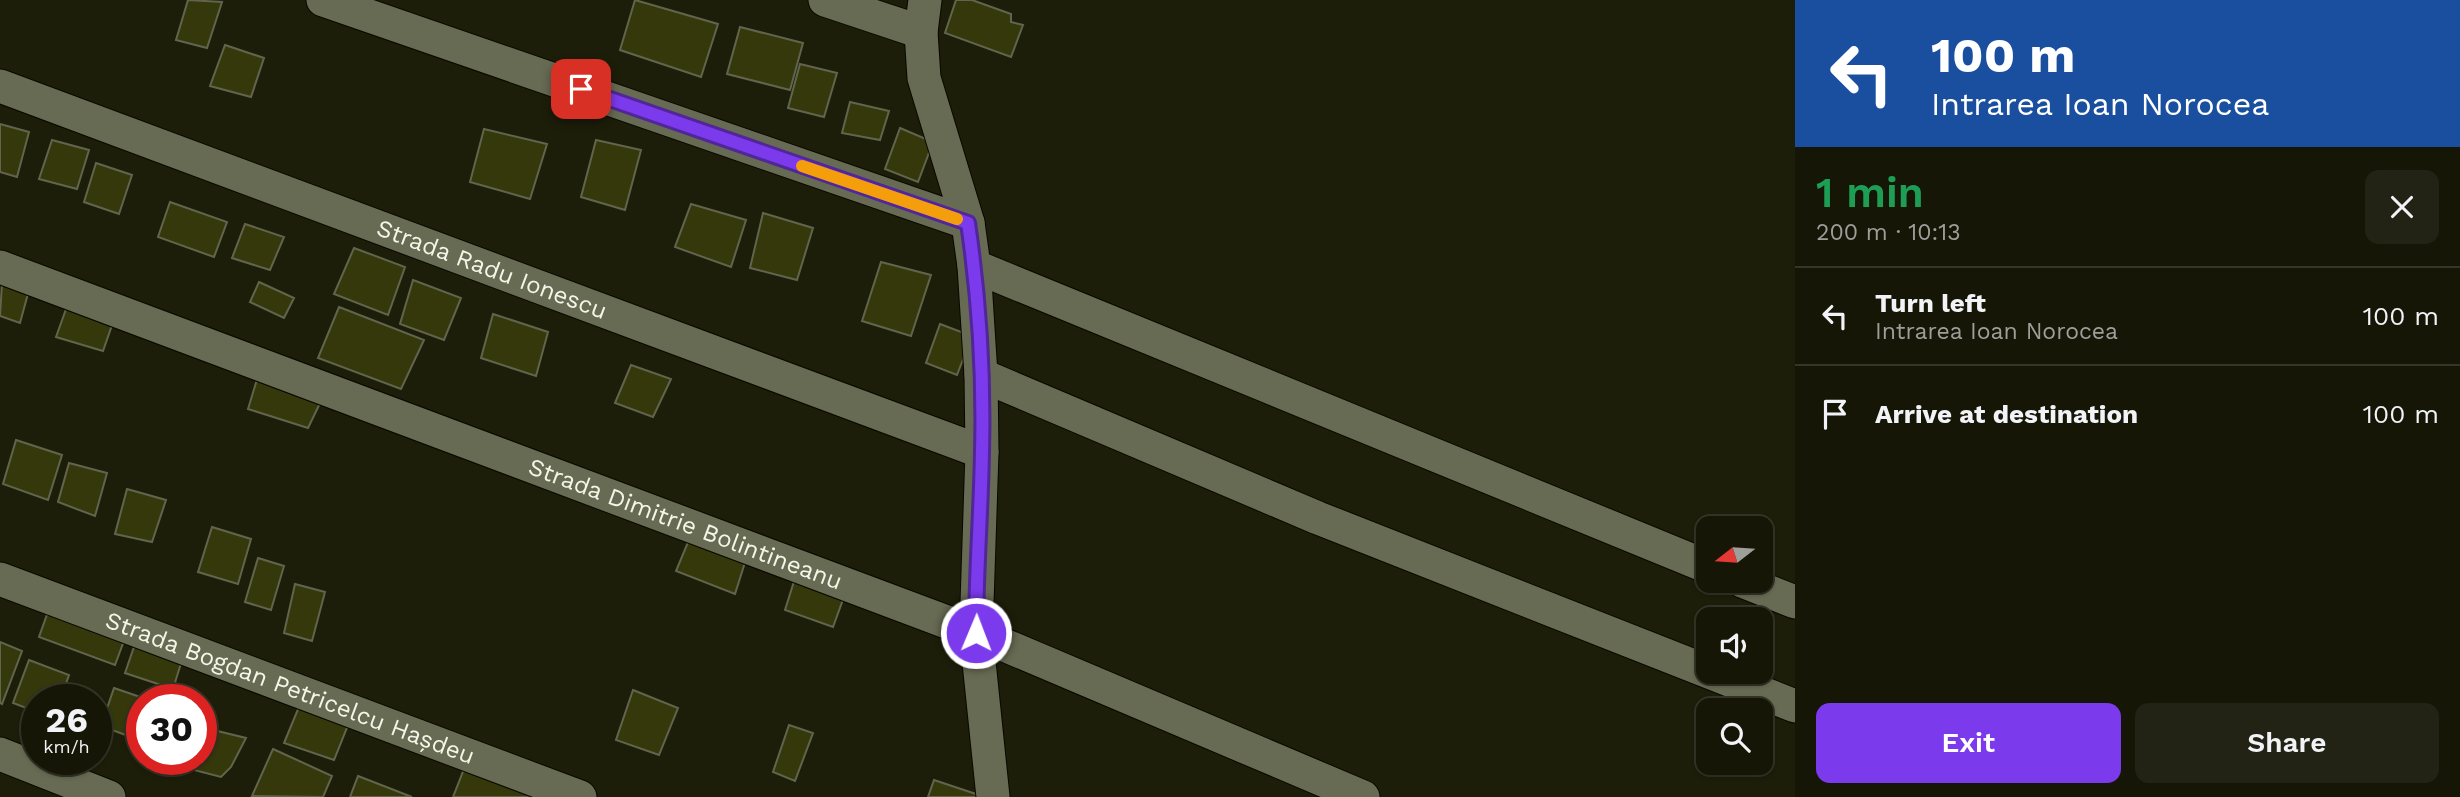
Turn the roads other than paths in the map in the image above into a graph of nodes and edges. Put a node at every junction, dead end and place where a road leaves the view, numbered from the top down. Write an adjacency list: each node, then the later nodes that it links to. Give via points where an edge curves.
1 (323, 0): 5 (street)
2 (825, 0): 3 (street)
3 (923, 16): 5 (street, via 924,78)
4 (0, 86): 9 (street, Strada Radu Ionescu)
5 (968, 223): 6 (street)
6 (974, 266): 8 (street); 10 (street)
7 (0, 267): 14 (street, Strada Dimitrie Bolintineanu)
8 (981, 376): 9 (street); 15 (street, via 1331,523)
9 (982, 452): 14 (street)
10 (1696, 562)
11 (0, 579): 18 (street, Strada Bogdan Petricelcu Hașdeu)
12 (1772, 593): 13 (street)
13 (1795, 602)
14 (976, 633): 19 (street); 20 (street, Strada Dimitrie Bolintineanu)
15 (1795, 706)
16 (0, 754): 17 (street)
17 (109, 797)
18 (580, 797)
19 (993, 797)
20 (1363, 797)

